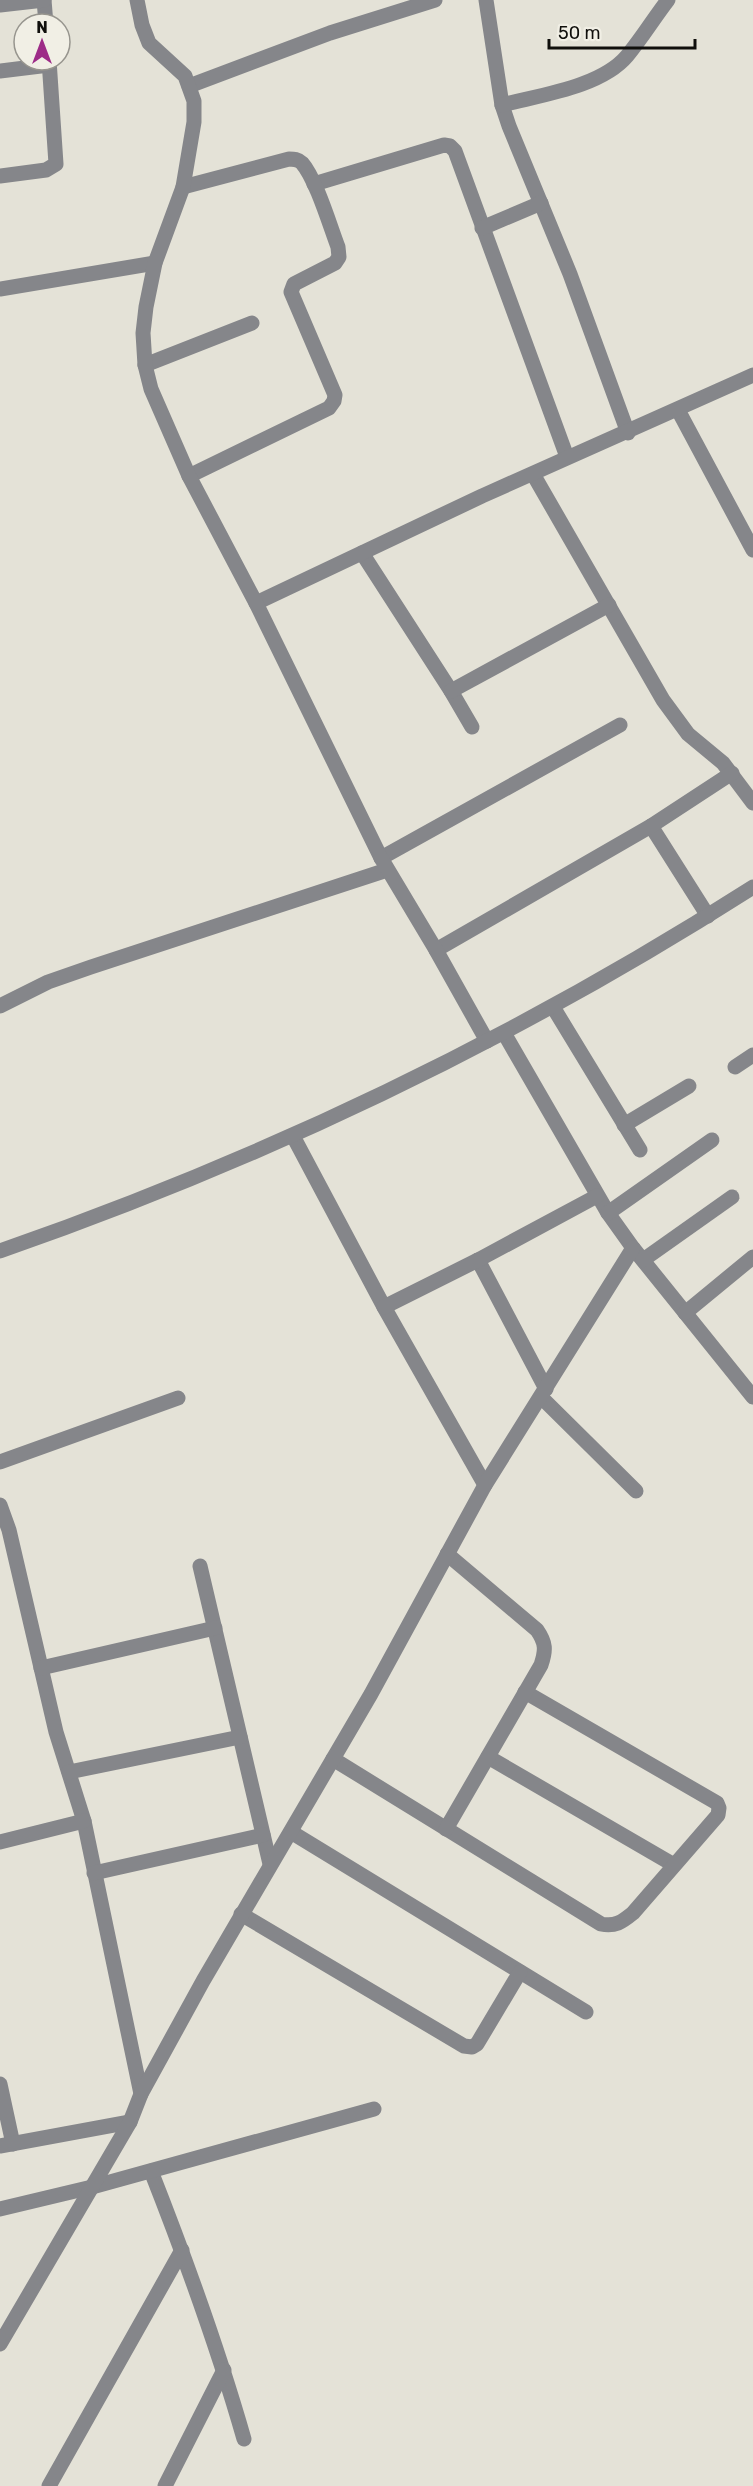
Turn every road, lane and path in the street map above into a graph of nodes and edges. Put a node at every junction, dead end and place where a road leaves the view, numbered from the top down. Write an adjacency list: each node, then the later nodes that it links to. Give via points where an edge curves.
1 (44, 0): 6 (street)
2 (137, 0): 8 (street, via 149,42 185,76)
3 (435, 0): 8 (street, via 330,33)
4 (486, 0): 9 (street)
5 (660, 3): 9 (street, via 626,57 611,70 574,86)
6 (0, 5)
7 (50, 72): 10 (street, via 56,164 46,170)
8 (189, 86): 12 (street, via 194,122)
9 (502, 105): 13 (street)
10 (0, 176)
11 (314, 184): 12 (street, via 302,163 293,159); 14 (street, via 450,146); 24 (street, via 339,257 294,284 291,292 335,395 334,401 329,408)
12 (183, 186): 15 (street)
13 (542, 203): 14 (street); 21 (street)
14 (482, 228): 22 (street)
15 (155, 263): 16 (street); 18 (street, via 143,333)
16 (0, 289)
17 (252, 323): 18 (street)
18 (145, 365): 24 (street)
19 (753, 375): 20 (street)
20 (678, 410): 21 (street); 25 (street)
21 (627, 433): 22 (street)
22 (567, 458): 23 (street)
23 (533, 474): 26 (street); 28 (street)
24 (189, 476): 27 (street)
25 (753, 550)
26 (362, 554): 27 (street); 29 (street)
27 (256, 603): 35 (street)
28 (609, 605): 29 (street); 32 (street, via 663,700 688,734)
29 (451, 691): 31 (street)
30 (620, 724): 35 (street)
31 (472, 727)
32 (732, 773): 33 (street); 34 (street)
33 (753, 803)
34 (651, 826): 37 (street); 38 (street)
35 (384, 864): 38 (street); 39 (street, via 48,982)
36 (753, 887): 37 (street)
37 (708, 916): 40 (street)
38 (436, 950): 42 (street)
39 (0, 1006)
40 (553, 1007): 41 (street); 46 (street)
41 (504, 1033): 42 (street); 50 (street)
42 (487, 1041): 47 (street)
43 (753, 1055): 44 (street)
44 (735, 1067)
45 (689, 1086): 46 (street)
46 (624, 1125): 49 (street)
47 (293, 1136): 53 (street, via 101,1216); 57 (street)
48 (712, 1140): 52 (street)
49 (640, 1150)
50 (597, 1196): 52 (street); 56 (street)
51 (732, 1197): 54 (street)
52 (608, 1213): 54 (street)
53 (0, 1251)
54 (638, 1254): 58 (street); 59 (street)
55 (753, 1257): 58 (street)
56 (478, 1260): 57 (street); 59 (street)
57 (384, 1307): 63 (street)
58 (685, 1313): 60 (street)
59 (543, 1393): 63 (street); 64 (street)
60 (753, 1397)
61 (178, 1398): 62 (street)
62 (0, 1462)
63 (485, 1485): 67 (street)
64 (636, 1491)
65 (0, 1505): 66 (street)
66 (4, 1531): 70 (street)
67 (447, 1554): 71 (street, via 525,1618 545,1641 541,1665); 74 (street)
68 (200, 1566): 69 (street)
69 (214, 1628): 70 (street); 72 (street)
70 (41, 1668): 75 (street)
71 (525, 1692): 73 (street); 82 (street, via 717,1803 718,1815)
72 (240, 1737): 75 (street); 79 (street)
73 (488, 1757): 77 (street); 82 (street)
74 (333, 1759): 77 (street); 78 (street)
75 (69, 1772): 76 (street)
76 (84, 1821): 80 (street); 83 (street)
77 (446, 1829): 82 (street, via 601,1924 611,1926 633,1913)
78 (291, 1832): 81 (street); 85 (street)
79 (263, 1835): 81 (street); 83 (street)
80 (0, 1842)
81 (270, 1864): 84 (street)
82 (674, 1865)
83 (94, 1873): 88 (street)
84 (241, 1914): 85 (street, via 464,2046 477,2044); 88 (street)
85 (520, 1972): 86 (street)
86 (586, 2012)
87 (0, 2084): 91 (street)
88 (141, 2094): 90 (street)
89 (374, 2109): 92 (street)
90 (130, 2122): 91 (street); 93 (street)
91 (7, 2145)
92 (151, 2171): 93 (street); 95 (street)
93 (92, 2187): 94 (street); 96 (street)
94 (0, 2209)
95 (182, 2250): 97 (street); 99 (street)
96 (0, 2343)
97 (224, 2370): 98 (street); 100 (street)
98 (244, 2439)
99 (49, 2486)
100 (165, 2486)

